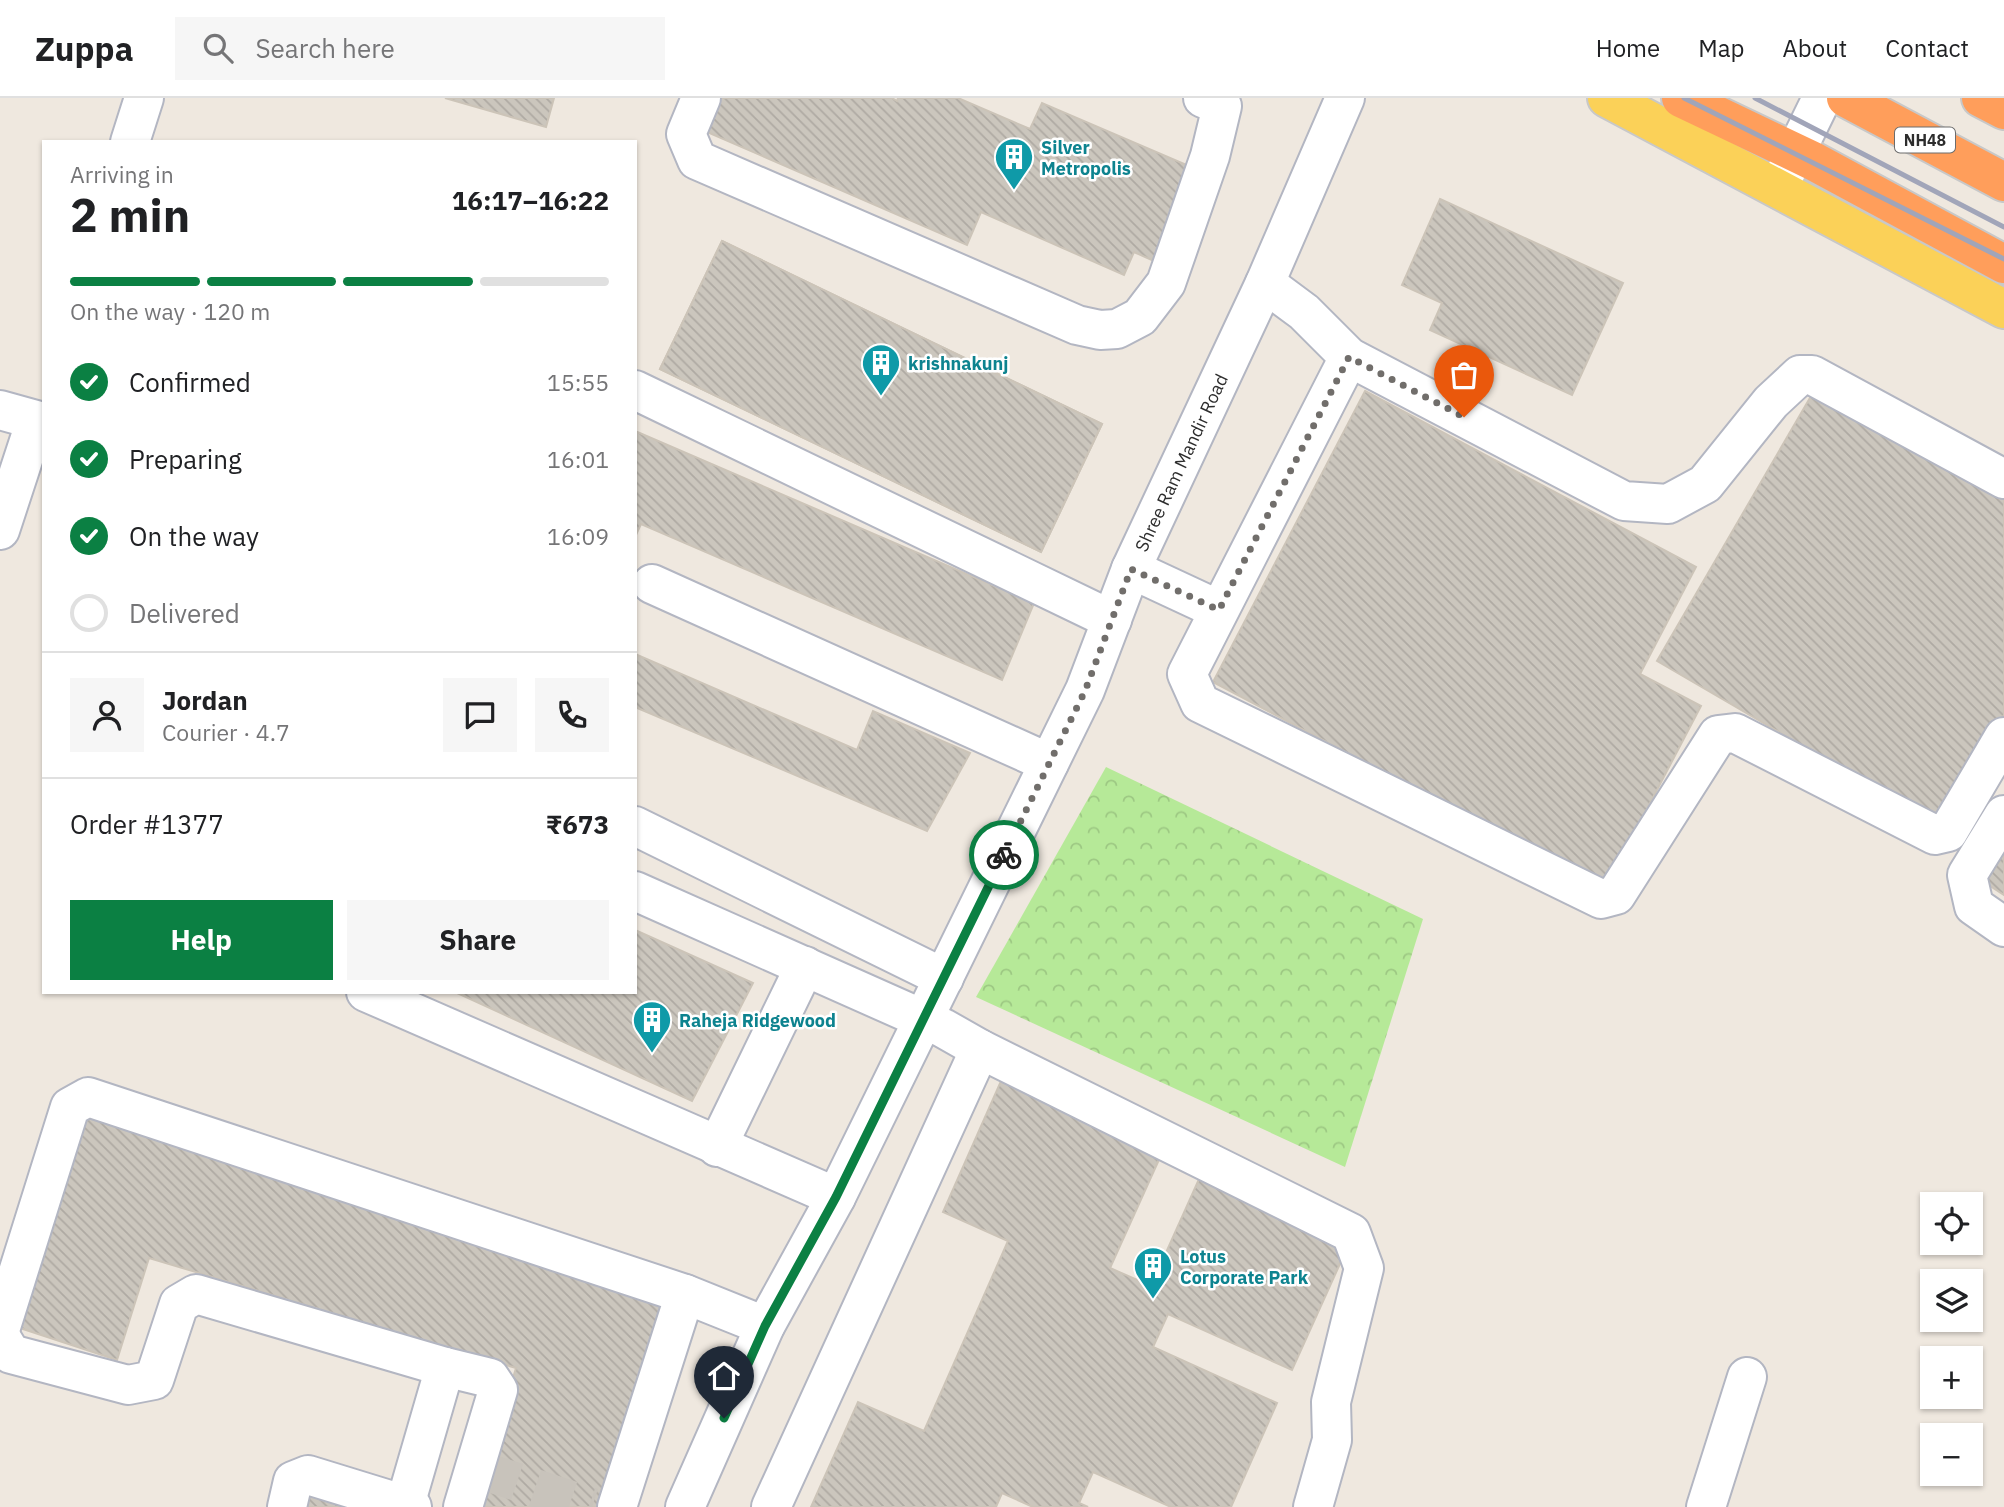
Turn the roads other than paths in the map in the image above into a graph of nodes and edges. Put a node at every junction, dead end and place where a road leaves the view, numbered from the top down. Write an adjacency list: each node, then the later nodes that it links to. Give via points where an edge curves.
1 (144, 98): 11 (street)
2 (701, 98): 3 (street, via 685,134 697,160 1077,326 1100,330 1117,329 1140,317 1166,283 1210,156 1222,106)
3 (1203, 98)
4 (1345, 98): 16 (street, Shree Ram Mandir Road)
5 (1607, 98): 14 (main road)
6 (1681, 98): 12 (highway)
7 (1822, 98): 12 (street)
8 (1846, 98): 13 (highway, NH48)
9 (1981, 98): 10 (highway)
10 (2004, 110)
11 (131, 140)
12 (1796, 153): 14 (street); 15 (highway)
13 (2004, 182)
14 (1778, 188): 17 (main road)
15 (2004, 264)
16 (1265, 283): 18 (street, via 1304,312); 23 (street, Shree Ram Mandir Road)
17 (2004, 309)
18 (1349, 357): 21 (street, via 1624,501 1668,504 1705,484 1772,402 1801,375 1812,375); 25 (street)
19 (637, 391): 26 (street)
20 (17, 411): 22 (street)
21 (2004, 479)
22 (0, 530)
23 (1131, 569): 25 (street); 26 (street, Shree Ram Mandir Road)
24 (652, 584): 28 (street)
25 (1219, 610): 27 (street, via 1187,674 1199,703 1601,899 1616,895 1718,735 1735,733 1935,835 1948,832)
26 (1112, 620): 28 (street, Shree Ram Mandir Road, via 1085,691)
27 (2004, 737)
28 (1049, 763): 34 (street, Shree Ram Mandir Road)
29 (2004, 815): 32 (street, via 1967,875 1974,906)
30 (637, 827): 34 (street)
31 (637, 892): 33 (street)
32 (2004, 927)
33 (805, 966): 36 (street); 38 (street)
34 (944, 978): 36 (street, Shree Ram Mandir Road)
35 (371, 994): 38 (street)
36 (924, 1020): 37 (street); 39 (street, Shree Ram Mandir Road)
37 (979, 1049): 51 (street, via 976,1089); 52 (street, via 1351,1233 1364,1268 1331,1402 1332,1440)
38 (717, 1147): 39 (street)
39 (836, 1197): 41 (street, Shree Ram Mandir Road)
40 (685, 1294): 41 (street); 42 (street, via 88,1097 71,1107); 49 (street)
41 (765, 1326): 50 (street, Shree Ram Mandir Road)
42 (0, 1330)
43 (0, 1336): 44 (street, via 11,1354 128,1385 154,1380 179,1304 196,1294)
44 (445, 1367): 46 (street); 48 (street, via 490,1378 498,1390)
45 (1747, 1377): 53 (street)
46 (408, 1506): 47 (street, via 308,1475 293,1481)
47 (287, 1507)
48 (463, 1507)
49 (617, 1507)
50 (685, 1507)
51 (771, 1507)
52 (1313, 1507)
53 (1706, 1507)

